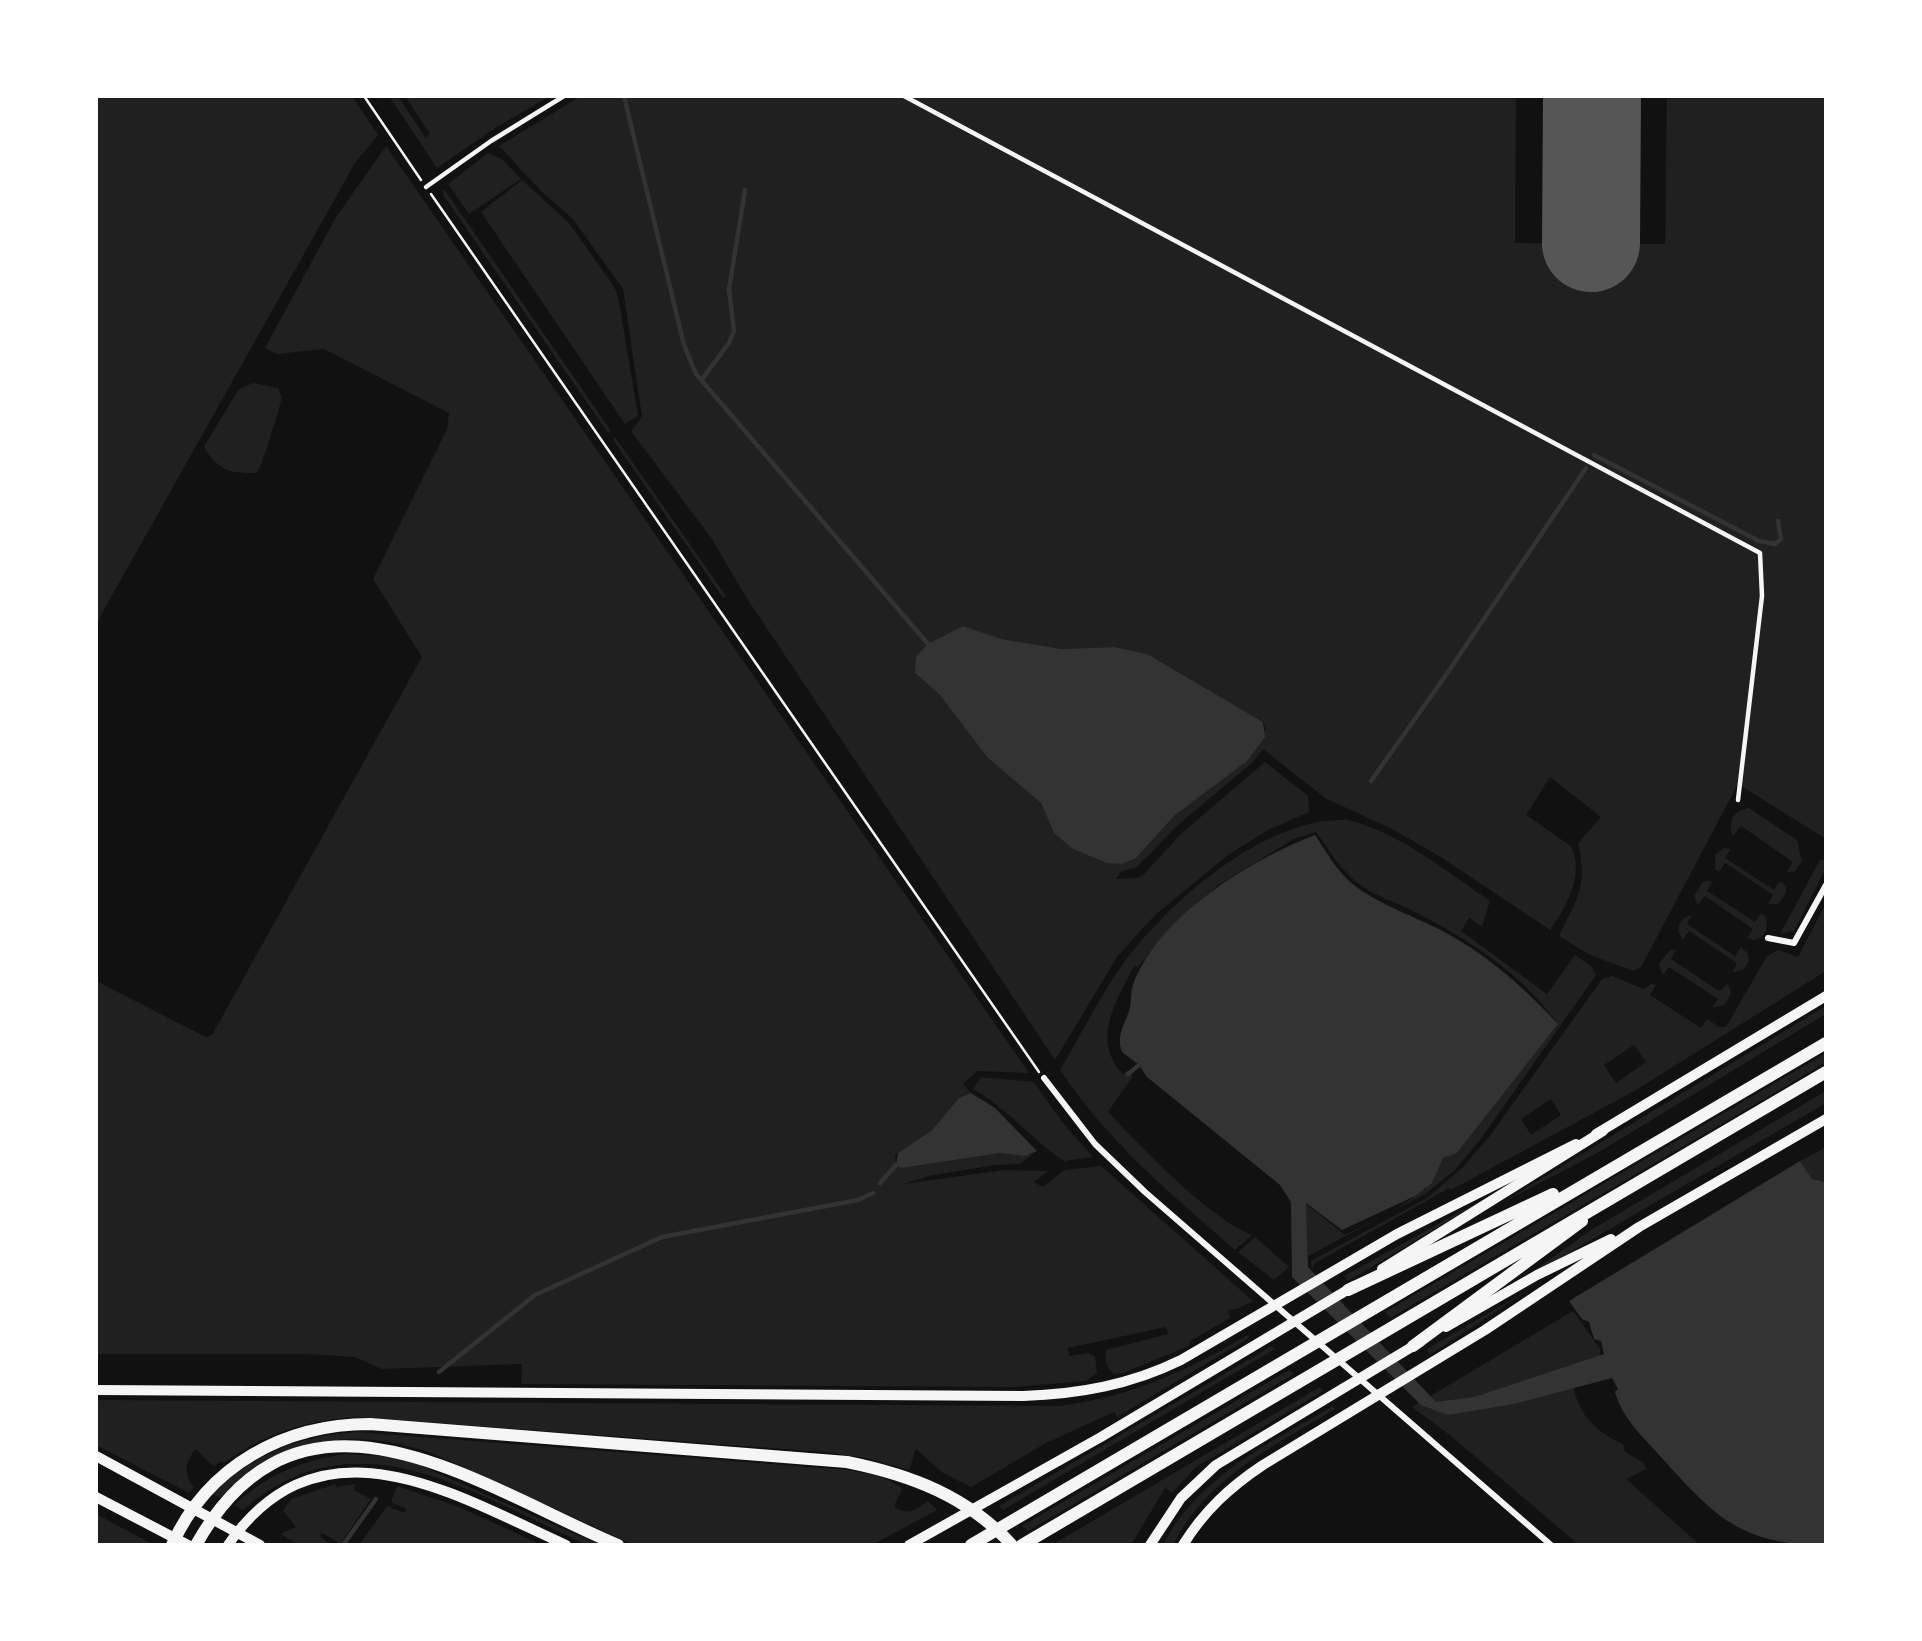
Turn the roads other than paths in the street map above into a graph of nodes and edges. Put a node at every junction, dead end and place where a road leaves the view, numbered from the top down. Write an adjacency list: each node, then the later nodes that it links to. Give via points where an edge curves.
1 (564, 96): 3 (street)
2 (904, 96): 4 (street, via 1760,553 1762,596)
3 (426, 187)
4 (1738, 800)
5 (1826, 885): 6 (street, via 1794,943)
6 (1768, 937)
7 (1826, 996): 12 (main road)
8 (1826, 1043): 13 (highway)
9 (1826, 1072): 14 (highway)
10 (1044, 1078): 34 (street, via 1095,1144 1145,1192)
11 (1826, 1119): 15 (main road)
12 (1603, 1131): 16 (main road); 18 (main road, via 1417,1224 1146,1376 1090,1391 1049,1395)
13 (1626, 1159): 16 (highway); 29 (highway)
14 (1621, 1191): 17 (highway); 31 (highway)
15 (1639, 1227): 17 (main road, via 1537,1275); 33 (main road, via 1432,1363 1244,1477 1206,1512)
16 (1348, 1290): 28 (main road)
17 (1413, 1346): 32 (main road, via 1209,1472 1181,1498)
18 (96, 1391)
19 (99, 1457): 25 (main road)
20 (96, 1497): 22 (main road)
21 (172, 1545): 30 (highway, via 206,1492 238,1463 300,1432 342,1424 829,1459 919,1481 968,1505)
22 (188, 1545)
23 (196, 1545): 27 (highway, via 226,1502 270,1466 302,1453 339,1446 396,1450 454,1470)
24 (228, 1545): 26 (main road, via 251,1516 284,1491 331,1475 365,1471 428,1484)
25 (260, 1545)
26 (566, 1545)
27 (618, 1545)
28 (909, 1545)
29 (971, 1545)
30 (1012, 1545)
31 (1022, 1545)
32 (1150, 1545)
33 (1183, 1545)
34 (1551, 1545)

